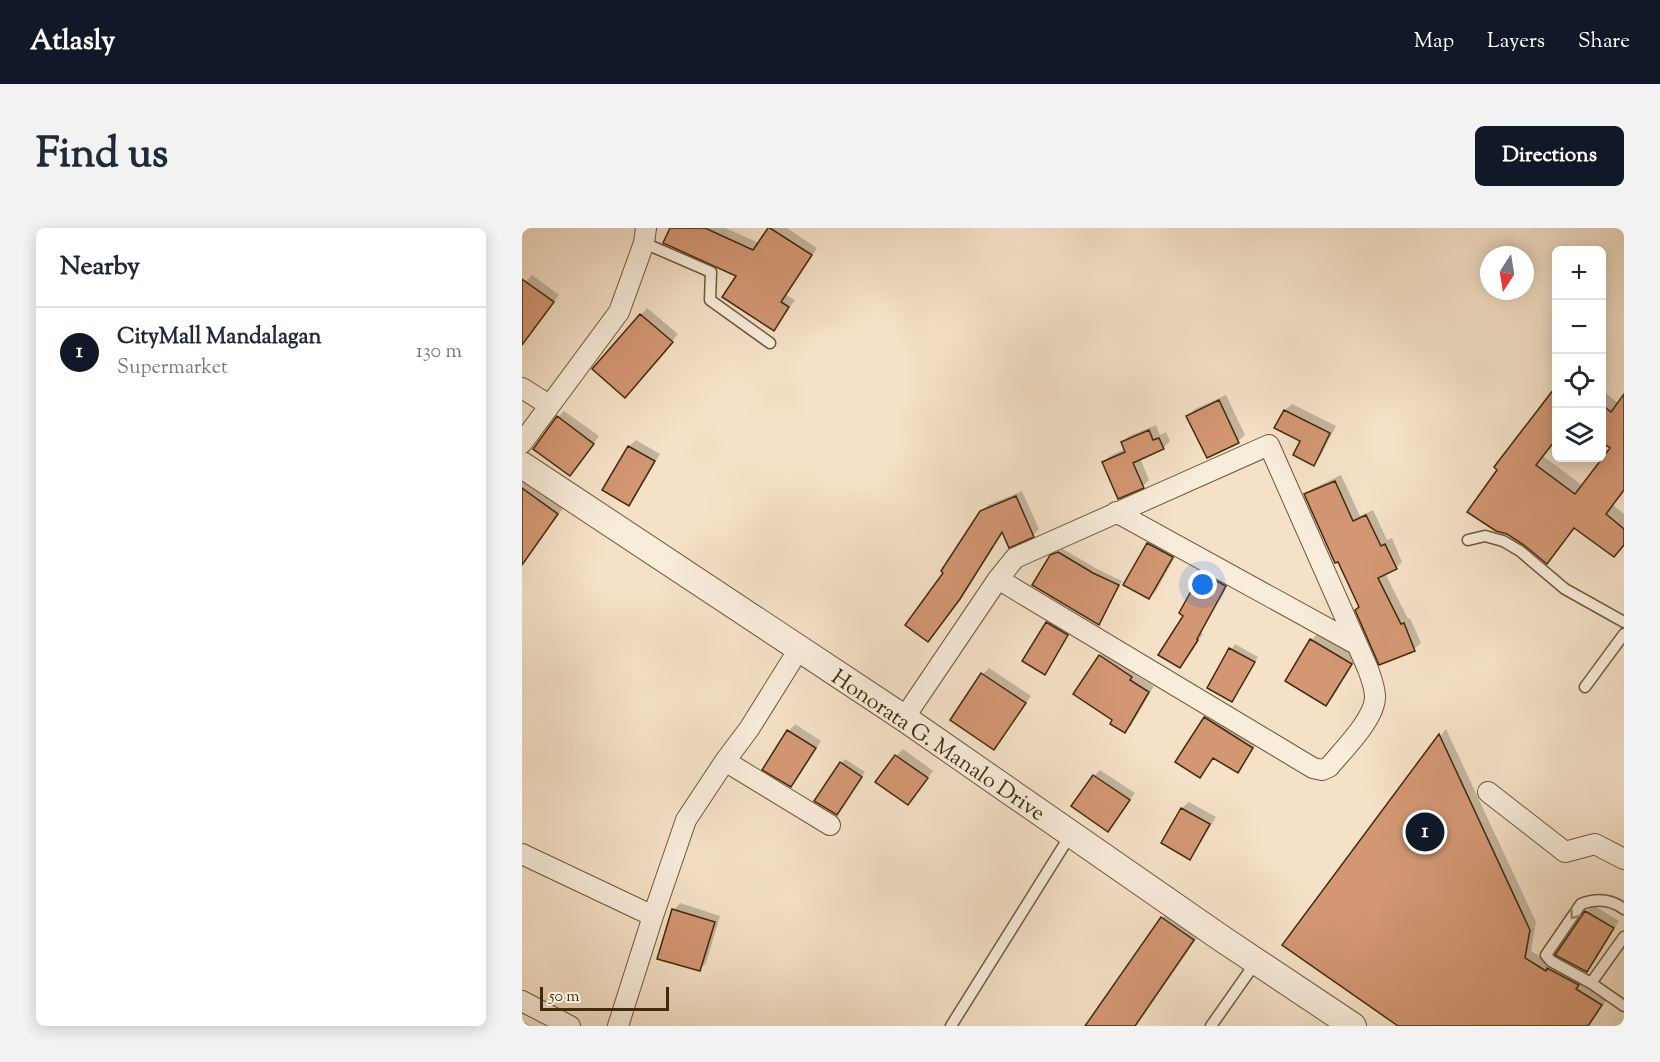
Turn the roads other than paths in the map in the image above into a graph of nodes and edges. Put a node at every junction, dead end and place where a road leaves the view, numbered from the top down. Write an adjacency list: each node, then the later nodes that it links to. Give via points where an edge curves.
1 (645, 236): 2 (lane, via 711,272 710,300); 4 (street, via 619,312)
2 (770, 343)
3 (522, 388): 4 (street)
4 (549, 405): 5 (street)
5 (522, 443)
6 (522, 465): 13 (street, Honorata G. Manalo Drive)
7 (1116, 512): 9 (street, via 1016,558); 12 (street); 12 (street, via 1269,445)
8 (1468, 540): 10 (lane, via 1485,536 1503,541 1565,589)
9 (998, 579): 12 (street, via 1318,770 1329,767 1374,706 1372,683); 15 (street)
10 (1624, 622)
11 (1624, 634): 14 (lane)
12 (1356, 644)
13 (799, 649): 15 (street, Honorata G. Manalo Drive); 16 (street)
14 (1585, 687)
15 (904, 718): 19 (street, Honorata G. Manalo Drive)
16 (725, 761): 18 (street); 23 (street, via 686,820)
17 (1488, 792): 21 (street, via 1566,852 1595,844)
18 (830, 825)
19 (1071, 834): 25 (street, Honorata G. Manalo Drive); 31 (lane)
20 (522, 854): 23 (street)
21 (1624, 859)
22 (1624, 909): 26 (lane, one-way to 26, via 1606,900 1581,904 1546,954 1546,958)
23 (653, 916): 30 (street)
24 (1624, 938): 26 (lane)
25 (1256, 961): 32 (lane); 33 (street, Honorata G. Manalo Drive)
26 (1591, 983): 28 (lane)
27 (522, 1001): 29 (street)
28 (1624, 1006)
29 (570, 1026)
30 (618, 1026)
31 (951, 1026)
32 (1211, 1026)
33 (1353, 1026)

